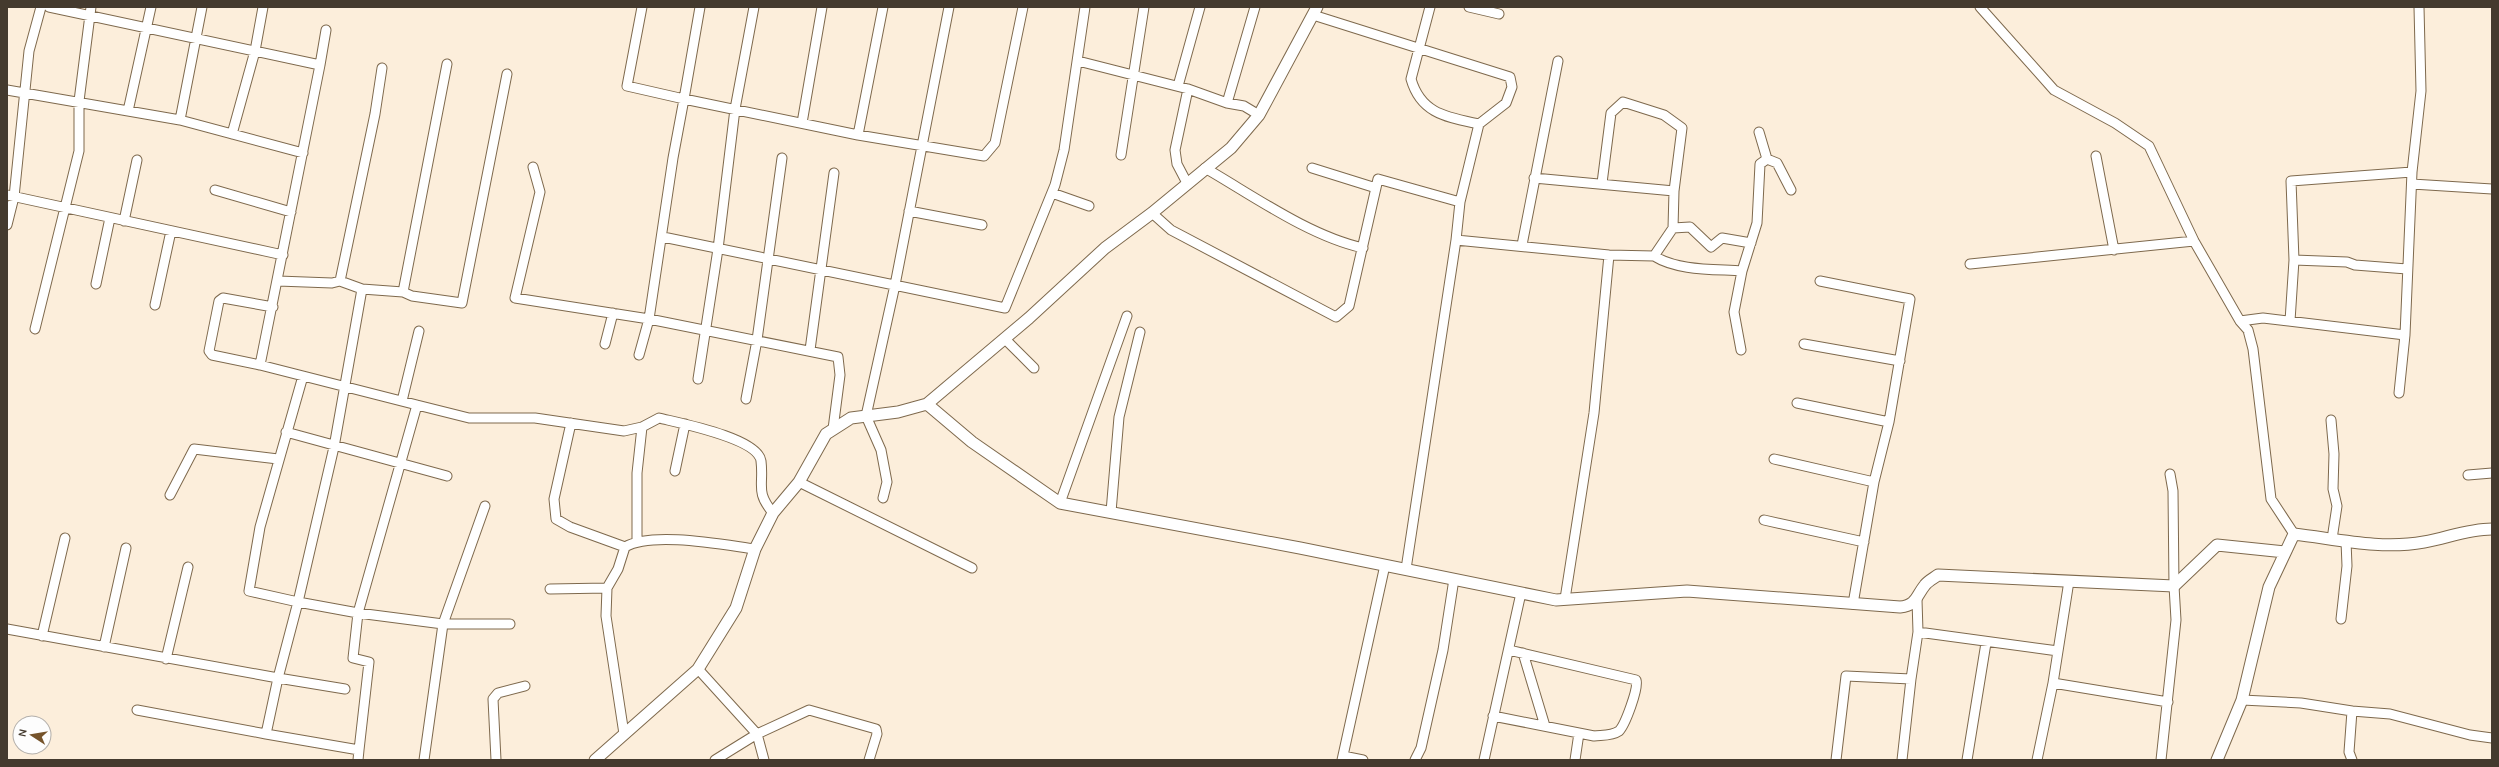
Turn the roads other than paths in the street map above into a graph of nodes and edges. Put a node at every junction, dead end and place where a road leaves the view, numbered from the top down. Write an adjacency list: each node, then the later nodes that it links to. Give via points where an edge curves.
1 (41, 7): 39 (street, via 29,51)
2 (49, 7): 21 (street)
3 (151, 7): 24 (street)
4 (202, 7): 26 (street)
5 (262, 7): 28 (street)
6 (642, 7): 40 (street, via 627,86)
7 (700, 7): 40 (street)
8 (754, 7): 43 (street)
9 (822, 7): 47 (street)
10 (883, 7): 51 (street)
11 (949, 7): 52 (street)
12 (1022, 7): 52 (street, via 995,143 984,156)
13 (1085, 7): 29 (street)
14 (1144, 7): 35 (street)
15 (1200, 7): 36 (street)
16 (1255, 7): 42 (street)
17 (1430, 7): 27 (street)
18 (1469, 7): 23 (street)
19 (1980, 7): 89 (street, via 2054,90 2115,123 2149,146)
20 (2419, 7): 62 (street, via 2421,91)
21 (90, 11): 24 (street); 41 (street)
22 (1315, 11): 27 (street); 45 (street)
23 (1500, 14)
24 (147, 28): 26 (street); 44 (street)
25 (326, 30): 32 (street)
26 (196, 38): 28 (street); 46 (street)
27 (1418, 48): 48 (street, via 1411,78 1420,100 1431,110); 48 (street, via 1510,77 1512,87 1506,103)
28 (255, 51): 32 (street); 50 (street)
29 (1078, 61): 35 (street); 73 (street, via 1064,150)
30 (1558, 61): 64 (street)
31 (447, 64): 110 (street)
32 (320, 65): 53 (street)
33 (382, 68): 104 (street, via 375,114)
34 (507, 74): 110 (street, via 464,301 462,303 412,296)
35 (1134, 74): 36 (street); 54 (street)
36 (1178, 86): 37 (street)
37 (1188, 89): 42 (street); 65 (street, via 1175,150 1177,164)
38 (7, 90): 39 (street)
39 (24, 92): 41 (street); 74 (street)
40 (684, 99): 43 (street); 87 (street)
41 (79, 101): 44 (street); 77 (street, via 79,151)
42 (1227, 103): 45 (street, via 1244,106)
43 (735, 110): 47 (street); 93 (street)
44 (128, 111): 46 (street)
45 (1259, 115): 60 (street, via 1231,148)
46 (180, 120): 50 (street)
47 (802, 123): 51 (street)
48 (1479, 124): 75 (street)
49 (1759, 132): 57 (street)
50 (232, 134): 53 (street)
51 (858, 135): 52 (street)
52 (922, 147): 78 (street)
53 (303, 153): 79 (street)
54 (1121, 155)
55 (2096, 156): 94 (street)
56 (782, 158): 98 (street)
57 (1767, 159): 71 (street, via 1777,162); 90 (street, via 1760,164 1757,223)
58 (137, 160): 82 (street)
59 (533, 167): 113 (street, via 540,192 515,298)
60 (1205, 168): 65 (street); 92 (street, via 1301,223)
61 (1312, 168): 68 (street)
62 (2412, 172): 67 (street); 99 (street, via 2291,181)
63 (834, 173): 101 (street)
64 (1534, 178): 66 (street); 91 (street)
65 (1187, 183): 80 (street)
66 (1602, 183): 72 (street, via 1625,188 1647,187); 72 (street, via 1611,113 1623,102 1664,115 1682,128)
67 (2412, 184): 69 (street); 102 (street)
68 (1376, 188): 75 (street, via 1378,179); 92 (street)
69 (2492, 188)
70 (215, 190): 79 (street)
71 (1791, 190)
72 (1674, 192): 85 (street)
73 (1052, 193): 76 (street); 108 (street, via 1005,308)
74 (10, 196): 77 (street); 83 (street)
75 (1460, 202): 88 (street)
76 (1089, 206)
77 (65, 208): 81 (street); 118 (street)
78 (909, 211): 84 (street); 108 (street)
79 (291, 212): 96 (street)
80 (1152, 213): 92 (street, via 1172,230 1336,317 1350,306); 123 (street, via 1105,248)
81 (110, 218): 82 (street); 107 (street)
82 (124, 221): 86 (street)
83 (7, 225)
84 (982, 225)
85 (1673, 228): 90 (street, via 1690,227 1711,247 1722,238); 97 (street)
86 (172, 231): 96 (street); 111 (street)
87 (663, 237): 93 (street); 115 (street)
88 (1456, 240): 91 (street); 182 (street)
89 (2194, 241): 94 (street); 116 (street)
90 (1751, 243): 103 (street)
91 (1522, 245): 95 (street)
92 (1363, 248)
93 (718, 249): 98 (street); 119 (street)
94 (2114, 250): 100 (street)
95 (1609, 255): 97 (street); 189 (street, via 1594,413)
96 (283, 256): 105 (street)
97 (1654, 256): 103 (street, via 1660,260 1692,268)
98 (767, 257): 101 (street); 124 (street)
99 (2294, 260): 102 (street, via 2347,262 2355,265); 117 (street)
100 (1970, 264)
101 (822, 269): 108 (street); 127 (street)
102 (2407, 269): 122 (street)
103 (1742, 271): 128 (street, via 1734,312)
104 (340, 280): 105 (street); 109 (street)
105 (278, 281): 112 (street)
106 (1820, 281): 130 (street, via 1910,299)
107 (96, 284)
108 (895, 285): 142 (street)
109 (362, 289): 110 (street); 135 (street)
110 (403, 292)
111 (155, 306)
112 (273, 307): 131 (street); 131 (street, via 223,298 219,301 209,351 212,355)
113 (613, 313): 115 (street); 125 (street)
114 (1127, 316): 163 (street)
115 (649, 319): 119 (street); 129 (street)
116 (2240, 321): 117 (street, via 2263,318); 169 (street, via 2248,330 2253,349 2271,499)
117 (2290, 321): 122 (street)
118 (35, 329)
119 (707, 330): 124 (street); 134 (street)
120 (419, 331): 138 (street)
121 (1140, 332): 165 (street, via 1119,417)
122 (2405, 335): 136 (street)
123 (1005, 338): 132 (street); 140 (street)
124 (757, 340): 127 (street); 137 (street)
125 (605, 344)
126 (1804, 344): 130 (street)
127 (810, 350): 148 (street, via 838,357 840,375)
128 (1741, 350)
129 (639, 355)
130 (1900, 361): 144 (street)
131 (260, 366): 133 (street)
132 (1034, 368)
133 (303, 376): 135 (street); 149 (street)
134 (698, 378)
135 (346, 386): 138 (street); 150 (street)
136 (2399, 393)
137 (746, 398)
138 (402, 401): 141 (street)
139 (1796, 403): 144 (street)
140 (927, 404): 142 (street, via 898,412); 163 (street, via 972,442)
141 (417, 405): 145 (street, via 468,418 535,418); 153 (street)
142 (866, 416): 148 (street, via 851,418); 162 (street, via 881,450 885,469 887,482)
143 (2331, 420): 171 (street, via 2333,488 2337,506)
144 (1889, 422): 160 (street)
145 (571, 423): 147 (street, via 624,431); 175 (street, via 554,499 556,519 570,527)
146 (685, 424): 147 (street, via 659,418); 154 (street); 166 (street, via 709,430 747,446 757,454 761,460 761,494)
147 (642, 427): 172 (street, via 637,472)
148 (833, 429): 159 (street, via 826,434)
149 (286, 432): 150 (street); 151 (street)
150 (334, 446): 153 (street); 191 (street)
151 (278, 459): 161 (street, via 194,450); 191 (street, via 260,527 249,591)
152 (1774, 459): 160 (street)
153 (400, 464): 158 (street); 193 (street)
154 (675, 471)
155 (2492, 473): 157 (street)
156 (2170, 474): 185 (street, via 2173,491)
157 (2468, 475)
158 (447, 476)
159 (798, 482): 166 (street); 181 (street)
160 (1874, 482): 174 (street)
161 (170, 495)
162 (883, 498)
163 (1060, 503): 165 (street)
164 (485, 506): 195 (street)
165 (1111, 512): 179 (street)
166 (773, 513): 177 (street)
167 (1764, 520): 174 (street)
168 (2492, 528): 173 (street, via 2478,528 2425,542 2396,545)
169 (2294, 534): 171 (street); 178 (street)
170 (65, 538): 199 (street)
171 (2332, 539): 173 (street)
172 (637, 540): 175 (street); 177 (street, via 696,541)
173 (2346, 541): 194 (street, via 2347,566)
174 (1864, 542): 192 (street)
175 (625, 547): 186 (street, via 618,569)
176 (126, 548): 201 (street)
177 (755, 549): 206 (street, via 736,608)
178 (2285, 552): 185 (street, via 2217,545); 212 (street, via 2269,587)
179 (1385, 565): 182 (street); 224 (street)
180 (188, 567): 205 (street)
181 (972, 568)
182 (1406, 569): 183 (street)
183 (1454, 579): 188 (street); 233 (street, via 1443,650)
184 (2069, 581): 185 (street); 190 (street, via 1938,575 1925,585); 203 (street)
185 (2174, 586): 213 (street, via 2176,620)
186 (606, 588): 187 (street); 220 (street, via 606,616)
187 (550, 589)
188 (1521, 593): 189 (street); 202 (street)
189 (1565, 600): 192 (street, via 1687,591)
190 (1917, 600): 192 (street, via 1908,606 1900,607); 198 (street)
191 (298, 602): 193 (street); 207 (street)
192 (1853, 604)
193 (358, 613): 195 (street); 223 (street, via 353,658 369,662)
194 (2341, 619)
195 (443, 624): 196 (street); 226 (street)
196 (510, 624)
197 (7, 629): 199 (street)
198 (1918, 632): 200 (street); 208 (street)
199 (42, 636): 201 (street)
200 (1986, 643): 203 (street); 238 (street)
201 (104, 647): 205 (street)
202 (1509, 650): 204 (street); 216 (street)
203 (2058, 651): 209 (street)
204 (1523, 653): 217 (street); 218 (street, via 1636,680 1635,696 1620,730 1594,736)
205 (166, 658): 207 (street)
206 (698, 668): 220 (street); 221 (street)
207 (278, 678): 211 (street); 219 (street)
208 (1911, 679): 236 (street, via 1846,676); 237 (street)
209 (2053, 683): 213 (street); 239 (street)
210 (525, 686): 227 (street, via 498,693 493,699)
211 (345, 688)
212 (2242, 700): 215 (street, via 2301,703); 241 (street)
213 (2168, 702): 240 (street)
214 (137, 710): 219 (street)
215 (2352, 711): 222 (street, via 2390,714 2470,735); 242 (street, via 2349,752)
216 (1493, 716): 217 (street); 234 (street)
217 (1545, 726): 218 (street)
218 (1579, 733): 235 (street)
219 (266, 734): 223 (street)
220 (624, 734): 228 (street)
221 (757, 734): 229 (street); 230 (street); 231 (street, via 809,710 876,728 877,734)
222 (2492, 738)
223 (359, 750): 225 (street)
224 (1343, 758): 232 (street)
225 (358, 760)
226 (424, 760)
227 (496, 760)
228 (595, 760)
229 (715, 760)
230 (764, 760)
231 (869, 760)
232 (1363, 760)
233 (1416, 760)
234 (1484, 760)
235 (1575, 760)
236 (1836, 760)
237 (1902, 760)
238 (1967, 760)
239 (2037, 760)
240 (2161, 760)
241 (2217, 760)
242 (2352, 760)

